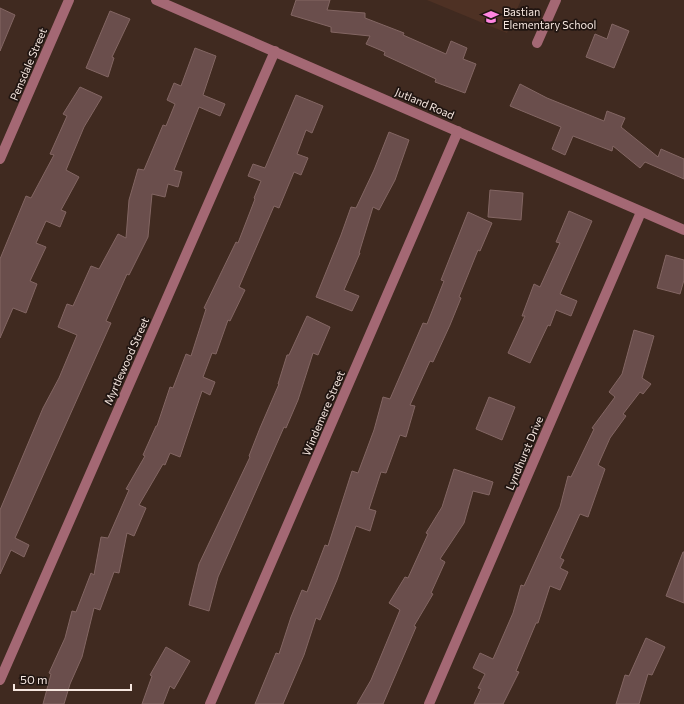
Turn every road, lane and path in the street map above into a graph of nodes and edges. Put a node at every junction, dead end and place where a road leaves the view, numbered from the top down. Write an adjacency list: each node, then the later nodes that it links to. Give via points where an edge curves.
1 (69, 0): 7 (street, Pensdale Street)
2 (156, 0): 5 (street, Jutland Road)
3 (556, 0): 4 (street)
4 (537, 43)
5 (275, 51): 6 (street, Jutland Road); 10 (street, Myrtlewood Street)
6 (458, 131): 8 (street, Jutland Road); 11 (street, Windemere Street)
7 (0, 159)
8 (641, 212): 9 (street, Jutland Road); 12 (street, Lyndhurst Drive)
9 (684, 230)
10 (0, 680)
11 (210, 704)
12 (429, 704)

